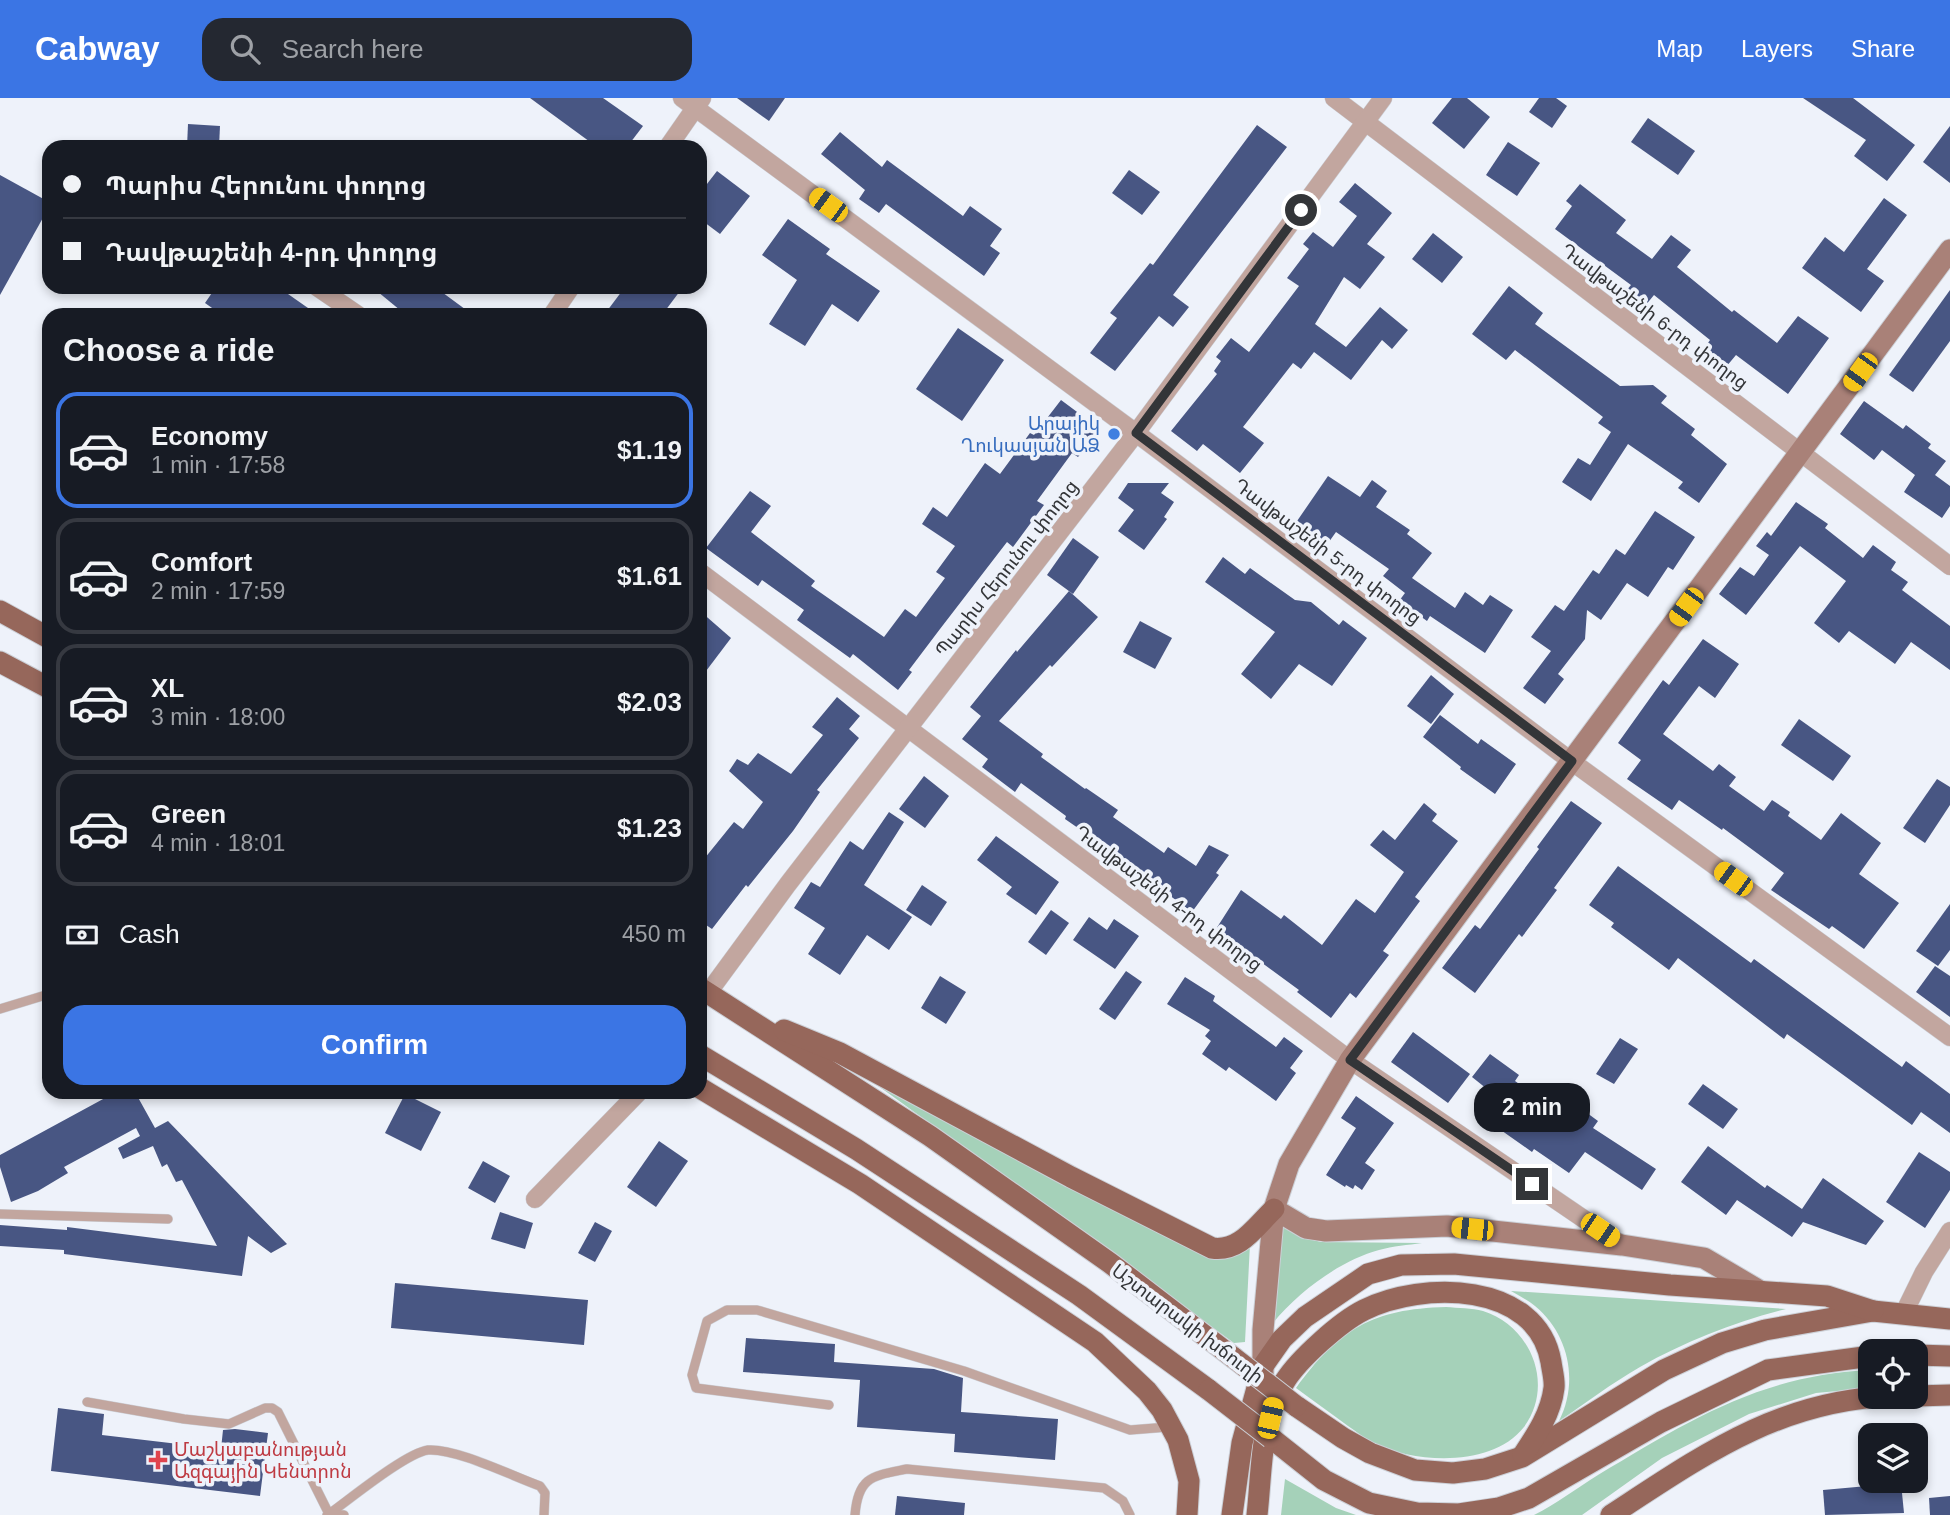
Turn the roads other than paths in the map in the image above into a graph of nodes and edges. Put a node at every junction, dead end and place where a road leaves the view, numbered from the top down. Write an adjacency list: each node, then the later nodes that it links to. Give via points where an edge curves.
1 (1334, 98): 4 (street, Դավթաշենի 6-րդ փողոց)
2 (1384, 98): 4 (street, Պարիս Հերունու փողոց)
3 (693, 101): 5 (street); 9 (street, Դավթաշենի 5-րդ փողոց)
4 (1366, 121): 9 (street, Պարիս Հերունու փողոց); 10 (street, Դավթաշենի 6-րդ փողոց)
5 (672, 140)
6 (1950, 250): 10 (street)
7 (327, 294): 8 (street)
8 (348, 308)
9 (1136, 433): 17 (street, Պարիս Հերունու փողոց); 18 (street, Դավթաշենի 5-րդ փողոց)
10 (1800, 453): 11 (street, Դավթաշենի 6-րդ փողոց); 18 (street)
11 (1950, 566)
12 (707, 577): 17 (street, Դավթաշենի 4-րդ փողոց)
13 (0, 611): 14 (main road)
14 (42, 634)
15 (0, 662): 16 (main road)
16 (42, 684)
17 (908, 730): 19 (street, Պարիս Հերունու փողոց); 26 (street, Դավթաշենի 4-րդ փողոց)
18 (1572, 761): 24 (street, Դավթաշենի 5-րդ փողոց); 26 (street)
19 (707, 986)
20 (707, 992): 23 (main road, Աշտարակի խճուղի)
21 (42, 996): 22 (lane)
22 (0, 1009)
23 (733, 1009): 30 (main road, via 840,1053 1212,1248 1225,1250 1237,1245); 50 (main road, Աշտարակի խճուղի, bridge, via 930,1136 1110,1263 1343,1438 1415,1470 1453,1473)
24 (1950, 1037)
25 (707, 1059): 49 (main road, bridge, via 856,1149 1079,1295)
26 (1350, 1060): 30 (street, via 1289,1164); 34 (street, Դավթաշենի 4-րդ փողոց)
27 (707, 1092): 48 (main road, via 860,1184 1095,1342 1147,1391)
28 (632, 1099): 29 (street)
29 (535, 1199)
30 (1274, 1209): 34 (street, via 1306,1228 1326,1231 1447,1226); 42 (street)
31 (0, 1214): 32 (lane)
32 (168, 1219)
33 (1950, 1231): 37 (street)
34 (1622, 1245): 35 (street, via 1704,1258)
35 (1760, 1291): 36 (main road, via 1827,1296); 42 (main road, via 1454,1264 1401,1265 1368,1274 1305,1317)
36 (1873, 1311): 37 (main road, Աշտարակի խճուղի); 50 (main road, Աշտարակի խճուղի, via 1765,1330 1722,1343 1664,1370)
37 (1903, 1315): 38 (main road, Աշտարակի խճուղի)
38 (1950, 1319)
39 (1928, 1355): 40 (main road)
40 (1950, 1356)
41 (1858, 1358): 49 (main road, via 1768,1370 1661,1422 1529,1498 1459,1514 1417,1513 1369,1503 1324,1480)
42 (1263, 1366): 49 (street); 57 (main road, via 1242,1443)
43 (1950, 1395): 44 (main road)
44 (1928, 1396)
45 (1858, 1399): 59 (main road, via 1802,1410 1751,1430)
46 (87, 1402): 51 (lane, via 229,1423 272,1408)
47 (829, 1405): 48 (lane, via 696,1388 692,1375 707,1321 727,1310 757,1310 964,1371 1130,1430)
48 (1171, 1427): 56 (main road, via 1189,1481)
49 (1269, 1435): 50 (main road, via 1273,1405 1285,1380 1325,1338 1364,1310 1408,1296 1465,1294 1501,1301 1527,1316 1548,1345 1555,1387 1545,1421); 58 (main road)
50 (1522, 1457)
51 (328, 1514): 52 (lane); 53 (lane, via 409,1458 426,1450 445,1450 540,1486 545,1493)
52 (344, 1515)
53 (544, 1515)
54 (855, 1515): 55 (lane, via 863,1484 875,1475 907,1469 1104,1488 1123,1501)
55 (1130, 1515)
56 (1188, 1515)
57 (1232, 1515)
58 (1258, 1515)
59 (1611, 1515)

